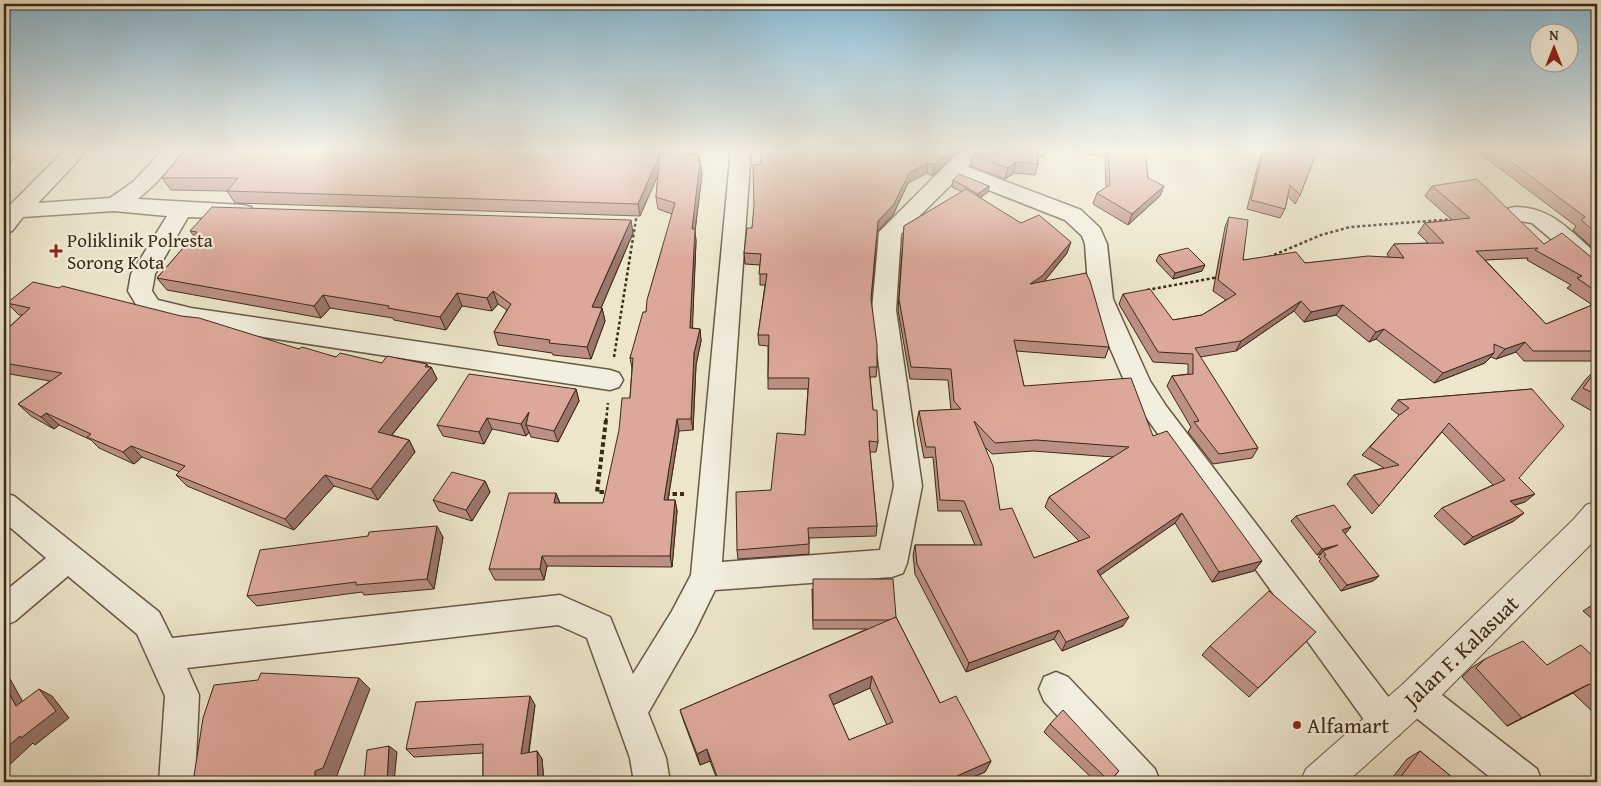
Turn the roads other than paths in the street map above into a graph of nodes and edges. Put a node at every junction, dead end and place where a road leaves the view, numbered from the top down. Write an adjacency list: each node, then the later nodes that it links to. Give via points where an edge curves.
1 (41, 186): 10 (street)
2 (143, 186): 6 (street)
3 (738, 186): 16 (street)
4 (937, 186): 16 (street, via 890,232 884,310 908,486 892,563)
5 (996, 186): 22 (street, via 1073,216 1092,233 1101,299 1139,385)
6 (114, 204): 7 (street); 10 (street)
7 (181, 210): 8 (street); 12 (street, via 143,274 140,290 150,307)
8 (260, 212)
9 (1515, 214): 11 (street, via 1540,218)
10 (8, 216)
11 (1597, 266)
12 (610, 380)
13 (4, 505): 15 (street)
14 (1593, 528): 20 (street, Jalan F. Kalasuat)
15 (68, 558): 17 (street); 18 (street, via 148,623)
16 (706, 577): 21 (street)
17 (4, 611)
18 (163, 655): 21 (street, via 560,610 599,628); 23 (street, via 182,695)
19 (1056, 689): 25 (street)
20 (1416, 696): 22 (street, Jalan F. Kalasuat); 27 (street)
21 (630, 710): 24 (street, via 648,758)
22 (1386, 723): 26 (street, Jalan F. Kalasuat)
23 (177, 782)
24 (652, 782)
25 (1142, 782)
26 (1319, 782)
27 (1524, 782)

